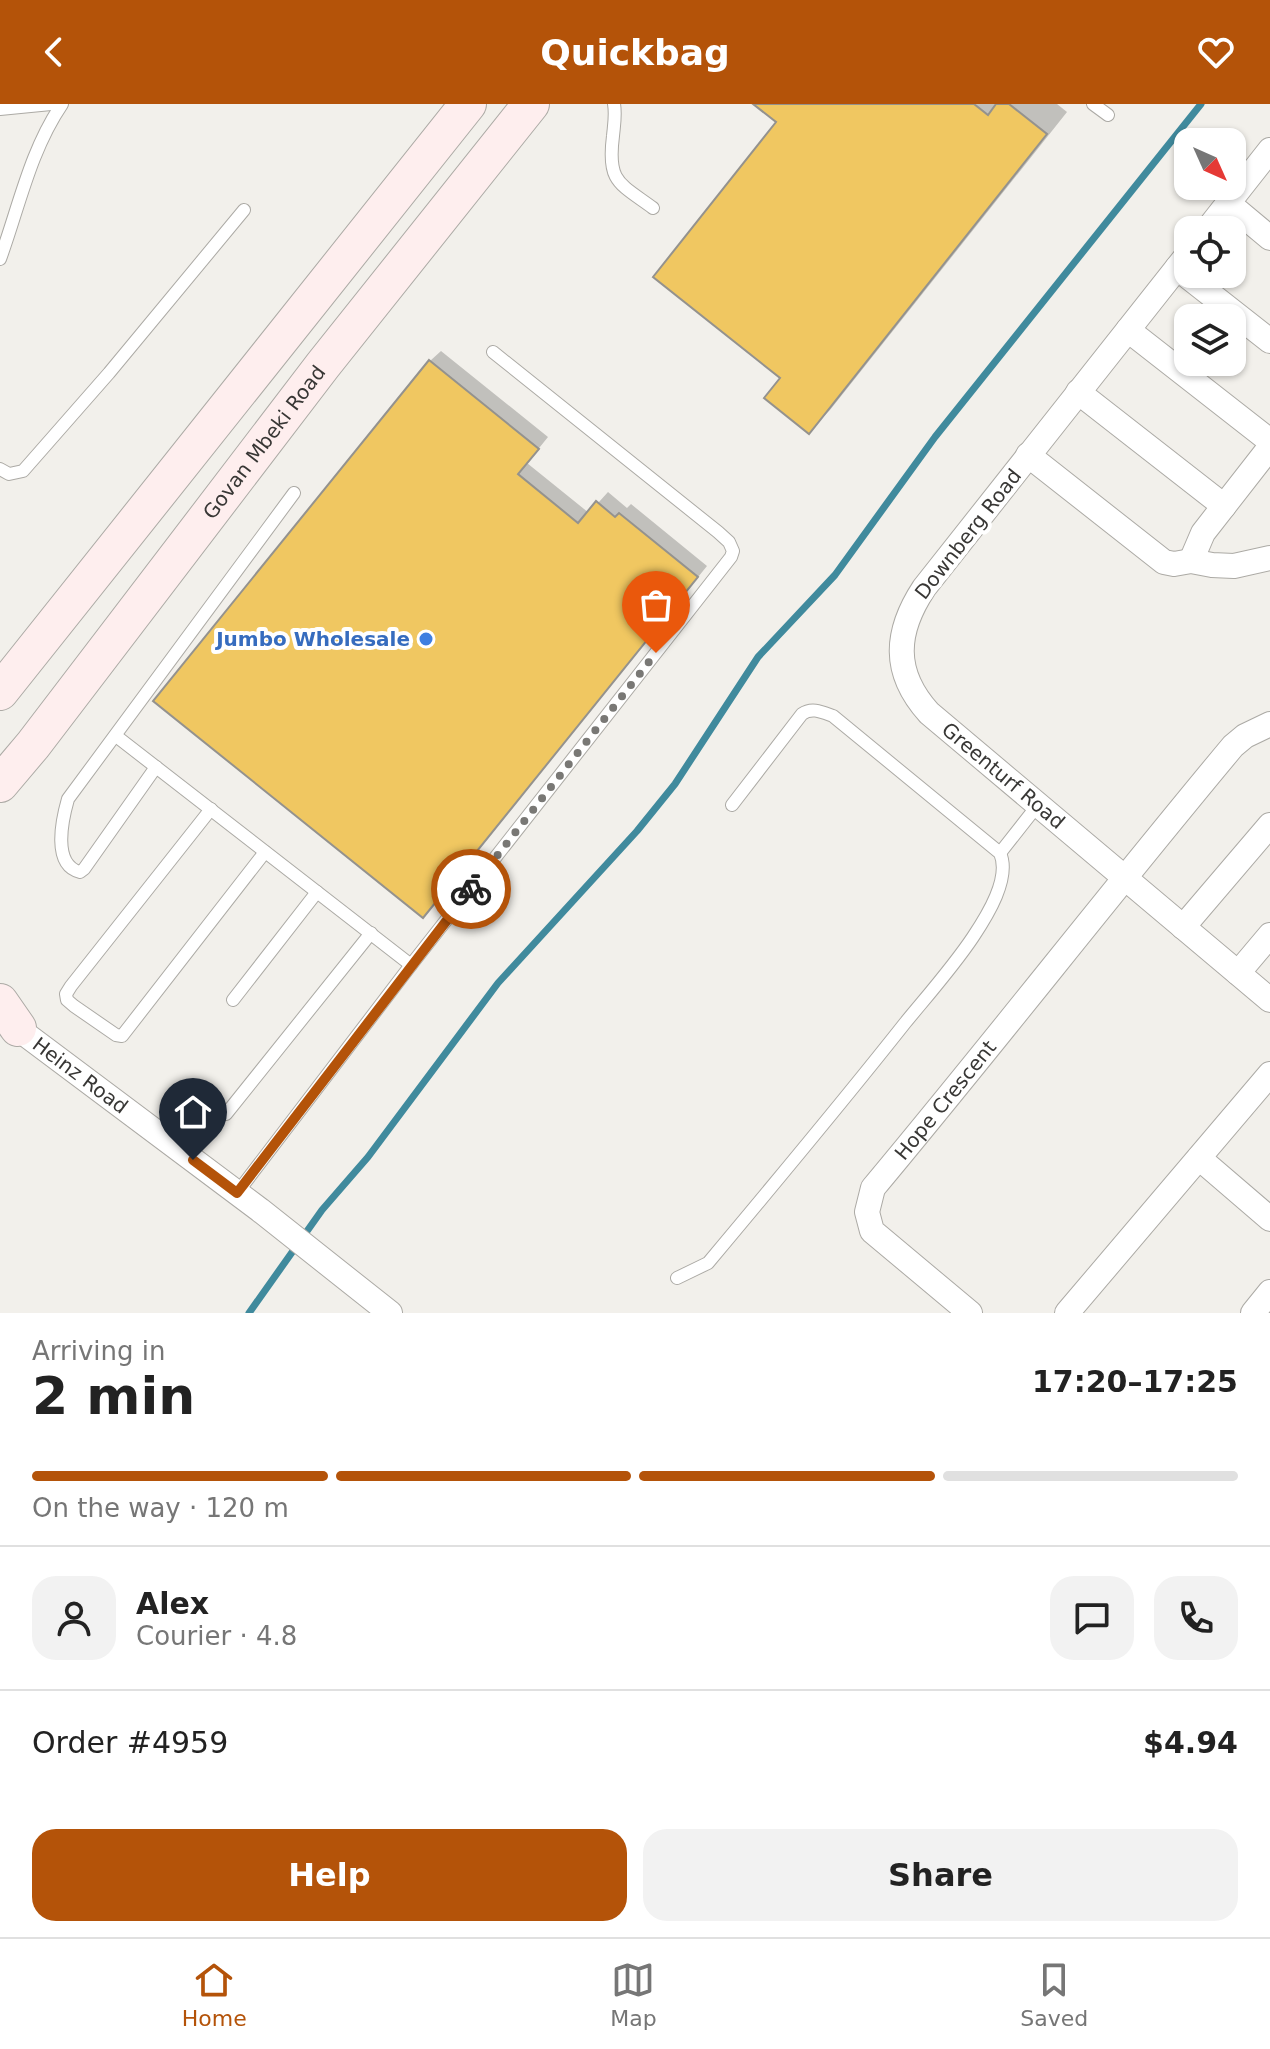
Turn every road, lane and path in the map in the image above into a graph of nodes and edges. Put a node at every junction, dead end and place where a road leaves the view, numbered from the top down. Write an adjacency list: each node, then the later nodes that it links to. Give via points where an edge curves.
1 (51, 104): 7 (lane)
2 (62, 104): 15 (lane, via 39,146)
3 (468, 104): 32 (main road)
4 (531, 104): 36 (main road, Govan Mbeki Road)
5 (614, 104): 11 (lane, via 613,174)
6 (1093, 104): 8 (lane)
7 (0, 109)
8 (1108, 115)
9 (1270, 150): 10 (street)
10 (1228, 203): 13 (street); 14 (street)
11 (653, 208)
12 (244, 210): 24 (lane, via 23,471 16,475)
13 (1218, 216)
14 (1270, 238)
15 (0, 259)
16 (1174, 271): 18 (street, Downberg Road)
17 (1212, 288): 19 (street, Downberg Road)
18 (1128, 330): 21 (street, Downberg Road); 22 (street)
19 (1270, 341)
20 (493, 352): 48 (lane, via 718,532 733,551)
21 (1078, 392): 23 (street, Downberg Road); 28 (street)
22 (1270, 444): 26 (street)
23 (1028, 455): 30 (street, Downberg Road, via 1164,562); 31 (street, Downberg Road, via 909,611)
24 (0, 469)
25 (1270, 477): 26 (street)
26 (1242, 483): 28 (street)
27 (294, 493): 34 (lane)
28 (1224, 506): 30 (street, via 1203,533)
29 (1270, 558): 30 (street, Downberg Road, via 1234,566)
30 (1191, 561)
31 (903, 661): 38 (street, Greenturf Road, via 912,691 929,713)
32 (0, 692)
33 (1270, 724): 43 (street, via 1233,746)
34 (116, 736): 35 (lane); 35 (lane, via 68,799 62,823 63,860 69,868 84,869)
35 (156, 767): 39 (lane)
36 (0, 784)
37 (732, 805): 42 (lane, via 802,714 818,711 833,716)
38 (1037, 806): 42 (lane); 43 (street, Greenturf Road)
39 (211, 809): 41 (lane); 41 (lane, via 71,986 67,1000 122,1036)
40 (1270, 825): 45 (street)
41 (265, 852): 44 (lane)
42 (1000, 853): 58 (lane, via 1004,862 999,886 974,936 708,1263)
43 (1123, 877): 45 (street, Greenturf Road); 61 (street, Hope Crescent, via 873,1188 868,1203 872,1231)
44 (317, 892): 46 (lane); 50 (lane)
45 (1183, 927): 49 (street, Greenturf Road)
46 (371, 933): 48 (lane); 54 (lane)
47 (1270, 935): 49 (street)
48 (411, 965): 56 (lane)
49 (1238, 973): 51 (street, Greenturf Road)
50 (233, 1000)
51 (1270, 1000)
52 (6, 1015): 56 (street, Heinz Road)
53 (1270, 1074): 55 (street)
54 (226, 1114)
55 (1199, 1158): 57 (street); 62 (street)
56 (237, 1193): 60 (street, Heinz Road)
57 (1270, 1219)
58 (677, 1278)
59 (1270, 1292): 63 (street)
60 (390, 1313)
61 (970, 1313)
62 (1067, 1313)
63 (1253, 1313)

